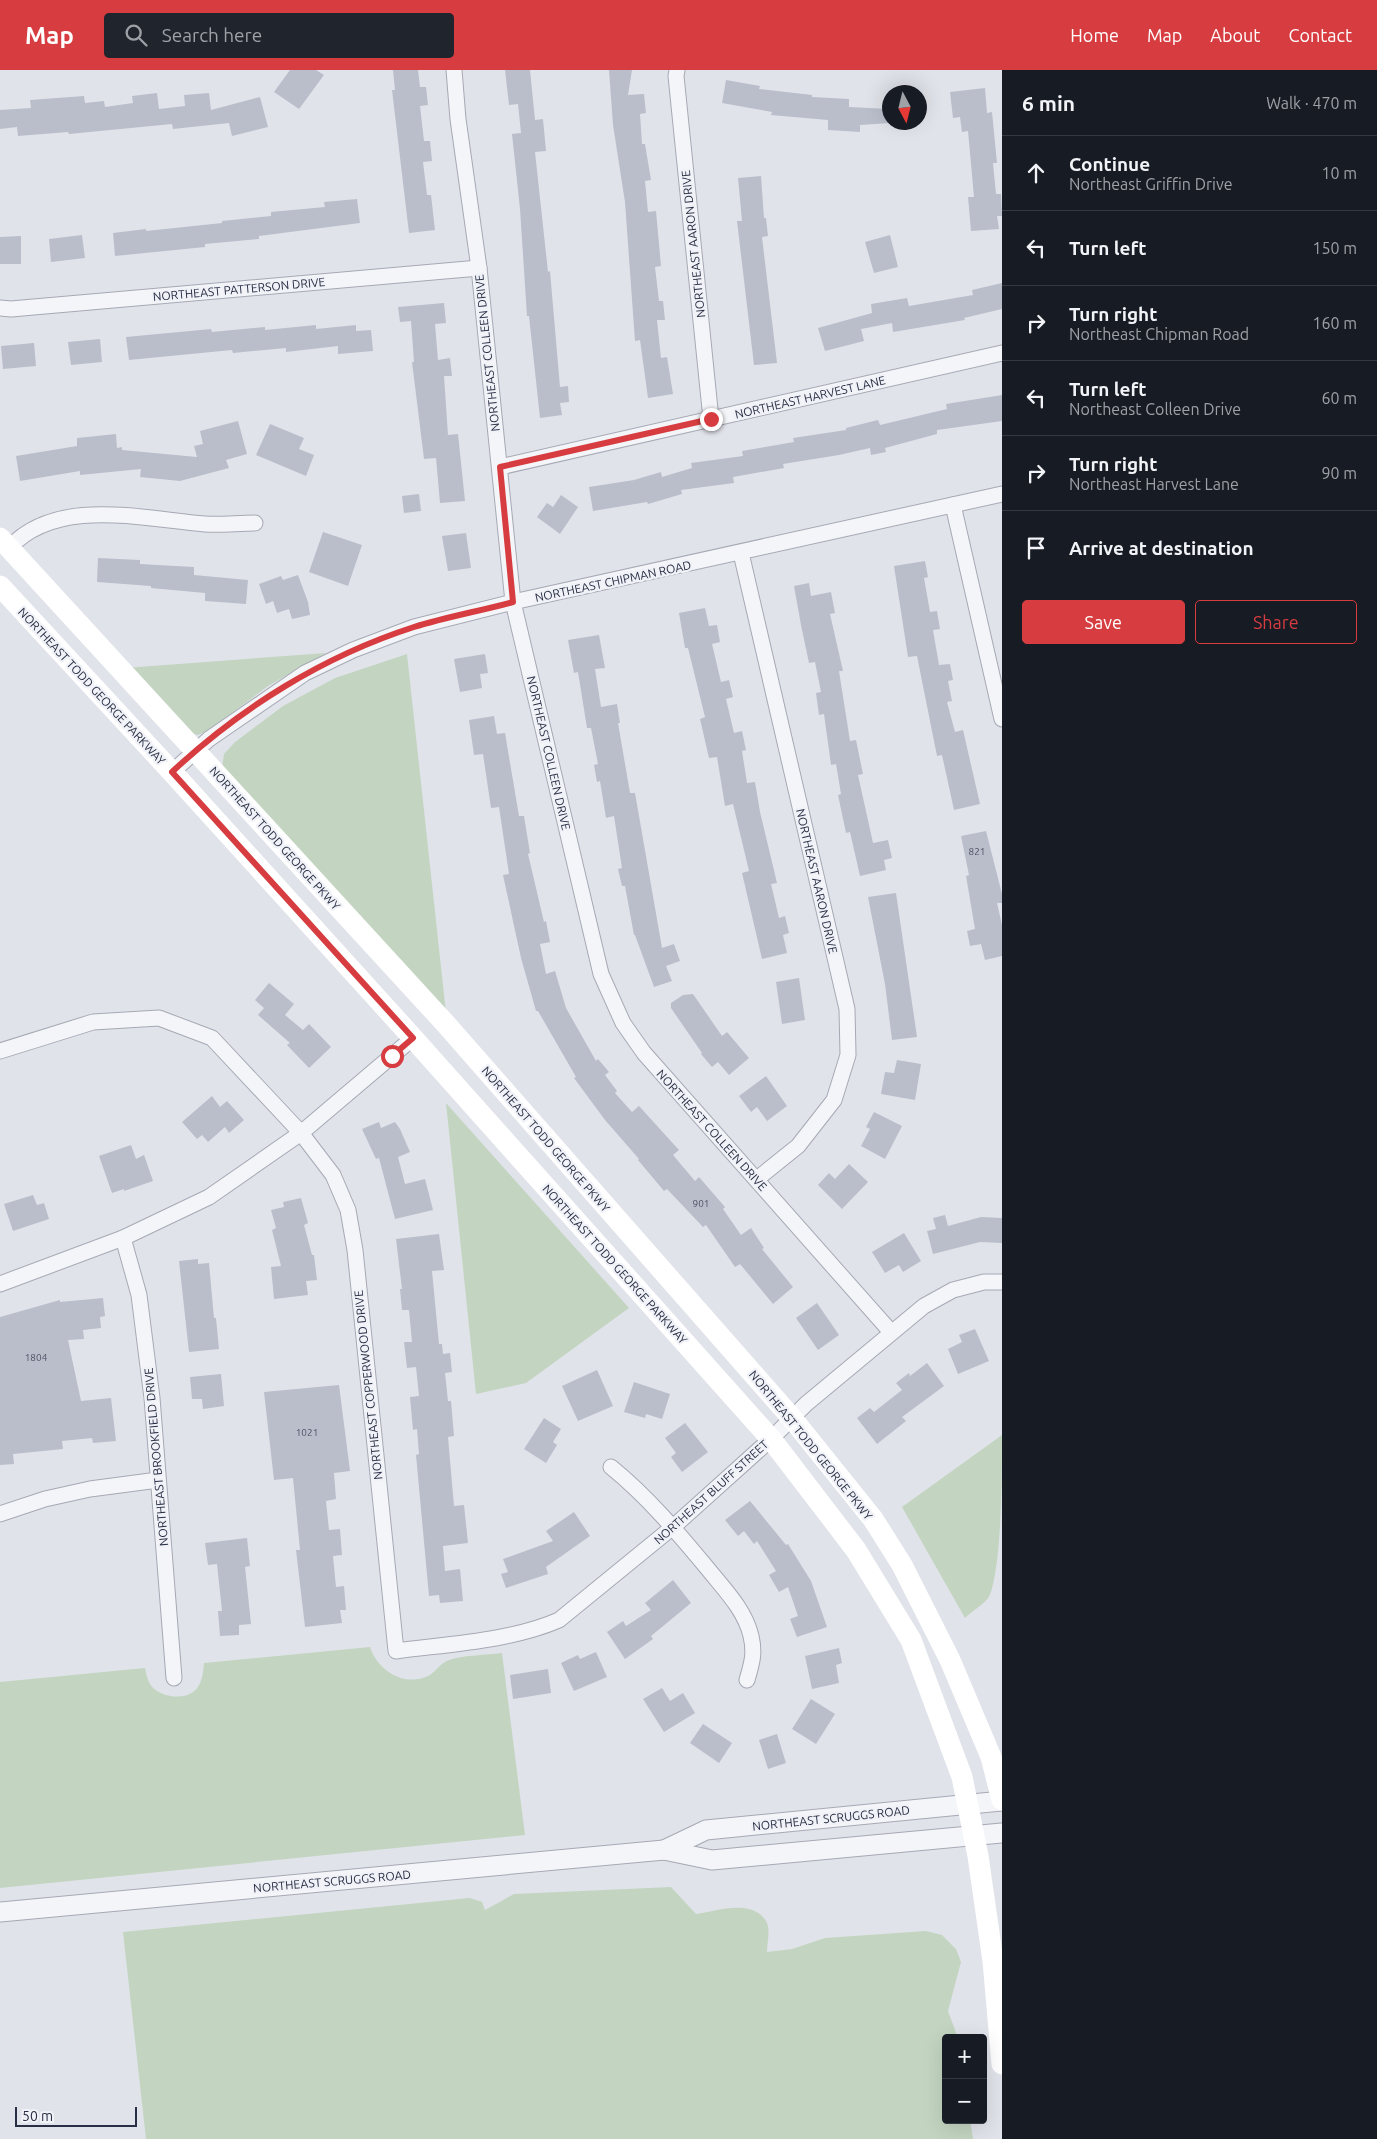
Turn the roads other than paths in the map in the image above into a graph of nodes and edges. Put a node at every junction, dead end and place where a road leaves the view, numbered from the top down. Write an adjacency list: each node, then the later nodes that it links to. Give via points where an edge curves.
1 (454, 70): 3 (street, NORTHEAST COLLEEN DRIVE)
2 (677, 70): 6 (street, NORTHEAST AARON DRIVE)
3 (478, 268): 4 (street, NORTHEAST PATTERSON DRIVE); 7 (street, NORTHEAST COLLEEN DRIVE, via 493,427)
4 (0, 308)
5 (1002, 353): 6 (street, NORTHEAST HARVEST LANE)
6 (711, 419): 7 (street, NORTHEAST HARVEST LANE)
7 (500, 467): 14 (street, NORTHEAST COLLEEN DRIVE)
8 (1002, 494): 9 (street, NORTHEAST CHIPMAN ROAD)
9 (954, 505): 12 (street, NORTHEAST CHIPMAN ROAD); 15 (street)
10 (255, 523): 11 (street, via 208,524 84,514 40,525)
11 (4, 543): 16 (main road, NORTHEAST TODD GEORGE PKWY)
12 (741, 553): 14 (street, NORTHEAST CHIPMAN ROAD); 21 (street, NORTHEAST AARON DRIVE, via 847,1009 848,1055 834,1100 798,1146)
13 (0, 586): 17 (main road, NORTHEAST TODD GEORGE PARKWAY)
14 (513, 602): 16 (street, NORTHEAST CHIPMAN ROAD, via 414,628 345,654 305,673); 21 (street, NORTHEAST COLLEEN DRIVE, via 601,974 611,999 644,1053)
15 (1002, 719)
16 (195, 751): 17 (street, NORTHEAST CHIPMAN ROAD); 26 (main road, NORTHEAST TODD GEORGE PKWY, via 444,1022)
17 (172, 772): 18 (main road, NORTHEAST TODD GEORGE PARKWAY)
18 (413, 1038): 20 (street); 27 (main road, NORTHEAST TODD GEORGE PARKWAY)
19 (0, 1051): 20 (street, NORTHEAST COPPERWOOD DRIVE, via 93,1022 159,1018 212,1038)
20 (301, 1133): 22 (street, via 209,1197); 32 (street, NORTHEAST COPPERWOOD DRIVE, via 333,1175 348,1210 355,1250)
21 (757, 1179): 25 (street, NORTHEAST COLLEEN DRIVE)
22 (123, 1238): 24 (street); 29 (street, NORTHEAST BROOKFIELD DRIVE, via 139,1296)
23 (1002, 1282): 25 (street, NORTHEAST BLUFF STREET, via 984,1282 953,1290 924,1306)
24 (0, 1284)
25 (891, 1332): 26 (street, NORTHEAST BLUFF STREET)
26 (791, 1418): 27 (street, NORTHEAST BLUFF STREET); 35 (main road, NORTHEAST TODD GEORGE PKWY, via 873,1519 902,1565 950,1660 992,1757)
27 (771, 1439): 31 (street, NORTHEAST BLUFF STREET); 36 (main road, NORTHEAST TODD GEORGE PARKWAY, via 856,1550 911,1640)
28 (611, 1467): 31 (street)
29 (158, 1480): 30 (street, via 81,1491); 33 (street, NORTHEAST BROOKFIELD DRIVE)
30 (0, 1514)
31 (673, 1527): 32 (street, NORTHEAST BLUFF STREET, via 559,1620 518,1633); 34 (street, via 735,1602 751,1634 754,1658)
32 (396, 1651)
33 (174, 1678)
34 (747, 1680)
35 (1002, 1801): 36 (street, NORTHEAST SCRUGGS ROAD)
36 (969, 1804): 38 (main road, NORTHEAST TODD GEORGE PARKWAY); 39 (street, NORTHEAST SCRUGGS ROAD, via 706,1830)
37 (1002, 1833): 38 (street, NORTHEAST SCRUGGS ROAD)
38 (975, 1836): 39 (street, NORTHEAST SCRUGGS ROAD, via 712,1860); 41 (main road, NORTHEAST TODD GEORGE PARKWAY, via 993,1961)
39 (664, 1850): 40 (street, NORTHEAST SCRUGGS ROAD)
40 (0, 1912)
41 (1002, 2064)

